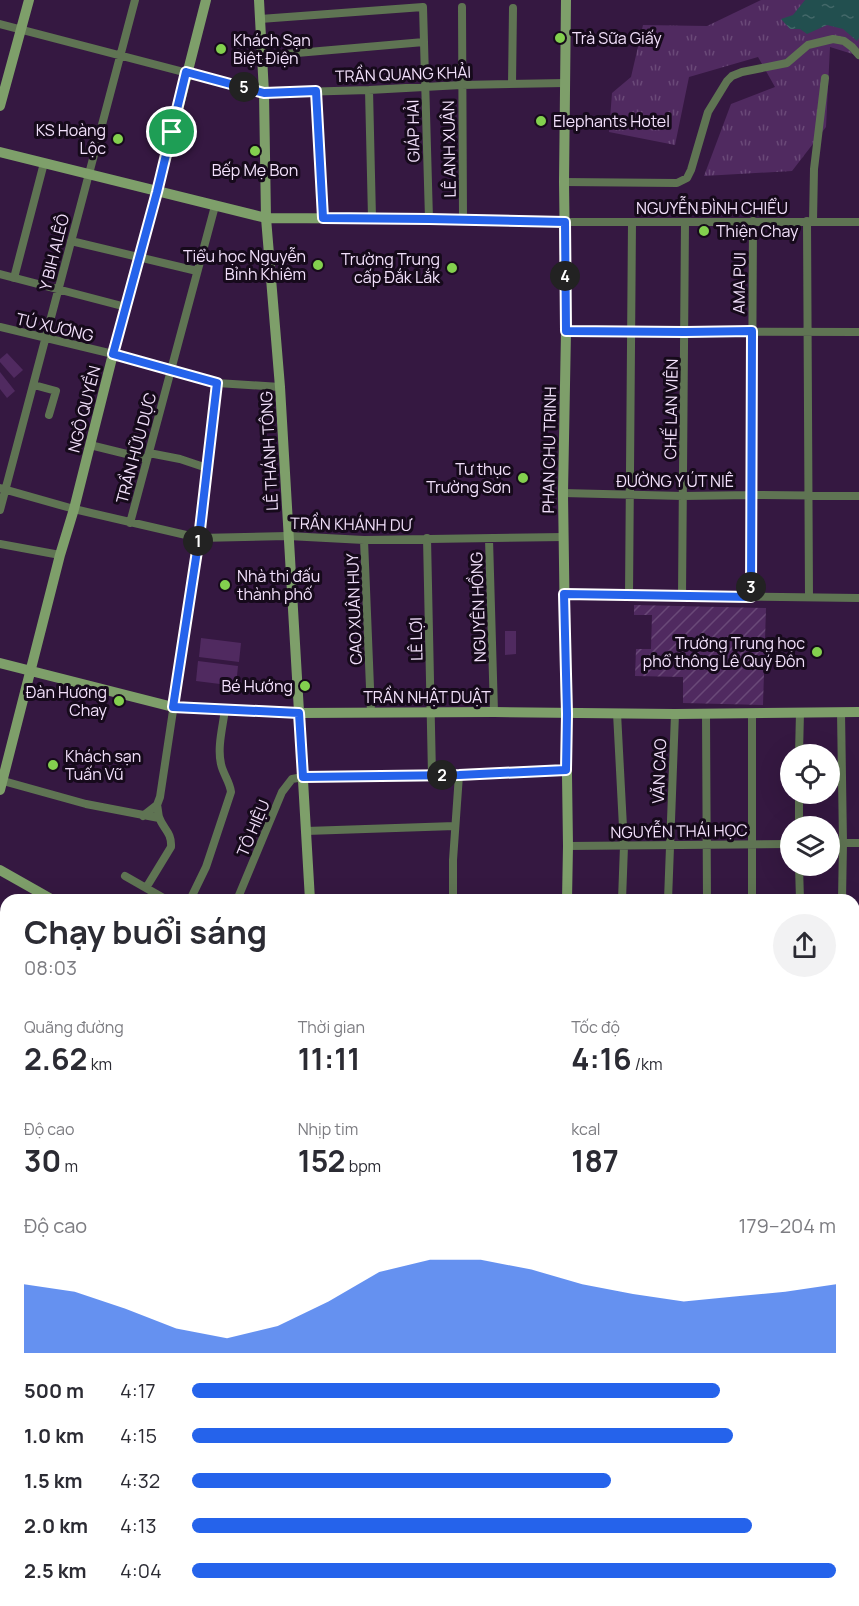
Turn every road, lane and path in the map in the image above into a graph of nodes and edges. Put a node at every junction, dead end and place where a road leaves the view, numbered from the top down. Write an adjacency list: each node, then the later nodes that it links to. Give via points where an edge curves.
1 (29, 0): 10 (street)
2 (135, 0): 12 (street, Y BIH ALÊÔ)
3 (206, 0): 15 (street, NGÔ QUYỀN)
4 (259, 0): 8 (street, LÊ THÁNH TÔNG)
5 (566, 0): 17 (street, PHAN CHU TRINH)
6 (462, 7): 19 (street, LÊ ANH XUÂN)
7 (513, 8): 18 (street)
8 (260, 19): 11 (street, GIÁP HẢI, via 423,7); 14 (street, LÊ THÁNH TÔNG)
9 (0, 24): 10 (street, TRẦN QUANG KHẢI)
10 (21, 30): 12 (street, TRẦN QUANG KHẢI); 24 (street)
11 (424, 42): 14 (street); 20 (street, GIÁP HẢI)
12 (121, 55): 15 (street, TRẦN QUANG KHẢI); 27 (street, Y BIH ALÊÔ)
13 (859, 55): 28 (street, via 844,41 832,39 808,45 787,63 732,76 708,112 687,178 677,183)
14 (262, 56): 23 (street, LÊ THÁNH TÔNG)
15 (186, 72): 23 (street, TRẦN QUANG KHẢI); 29 (street, NGÔ QUYỀN)
16 (825, 78): 37 (street)
17 (565, 83): 18 (street, TRẦN QUANG KHẢI); 28 (street, PHAN CHU TRINH)
18 (512, 84): 19 (street, TRẦN QUANG KHẢI)
19 (461, 85): 20 (street, TRẦN QUANG KHẢI); 35 (street, LÊ ANH XUÂN)
20 (426, 87): 21 (street, TRẦN QUANG KHẢI); 34 (street, GIÁP HẢI)
21 (369, 90): 22 (street, TRẦN QUANG KHẢI); 33 (street)
22 (316, 91): 23 (street, TRẦN QUANG KHẢI); 32 (street)
23 (264, 93): 31 (street, LÊ THÁNH TÔNG)
24 (0, 106)
25 (0, 152): 26 (street)
26 (44, 163): 27 (street); 46 (street)
27 (88, 173): 29 (street); 42 (street, Y BIH ALÊÔ)
28 (564, 182): 38 (street, PHAN CHU TRINH)
29 (157, 192): 30 (street); 43 (street, NGÔ QUYỀN)
30 (215, 206): 31 (street); 44 (street, TRẦN HỮU DỰC)
31 (266, 218): 32 (street); 61 (street, LÊ THÁNH TÔNG)
32 (323, 218): 33 (street)
33 (372, 218): 34 (street)
34 (429, 219): 35 (street)
35 (463, 219): 38 (street)
36 (753, 221): 37 (street, NGUYỄN ĐÌNH CHIỂU); 40 (street, NGUYỄN ĐÌNH CHIỂU); 52 (street, AMA PUI)
37 (810, 221): 41 (street, NGUYỄN ĐÌNH CHIỂU); 53 (street)
38 (565, 222): 39 (street, NGUYỄN ĐÌNH CHIỂU); 50 (street, PHAN CHU TRINH)
39 (632, 222): 40 (street, NGUYỄN ĐÌNH CHIỂU); 51 (street)
40 (686, 222): 54 (street, CHẾ LAN VIÊN)
41 (859, 222)
42 (71, 241): 43 (street); 47 (street, Y BIH ALÊÔ)
43 (139, 257): 44 (street); 48 (street, NGÔ QUYỀN)
44 (197, 271): 58 (street, TRẦN HỮU DỰC)
45 (0, 274): 46 (street)
46 (14, 278): 47 (street)
47 (58, 289): 48 (street); 56 (street, Y BIH ALÊÔ)
48 (126, 307): 57 (street, NGÔ QUYỀN)
49 (0, 327): 56 (street, TÚ XƯƠNG)
50 (566, 331): 51 (street); 67 (street, PHAN CHU TRINH)
51 (632, 331): 54 (street); 68 (street)
52 (752, 331): 53 (street); 54 (street); 69 (street, AMA PUI)
53 (807, 331): 55 (street); 71 (street)
54 (685, 332): 70 (street, CHẾ LAN VIÊN)
55 (859, 332)
56 (46, 339): 57 (street, TÚ XƯƠNG); 60 (street, Y BIH ALÊÔ)
57 (113, 354): 58 (street, TÚ XƯƠNG); 63 (street, NGÔ QUYỀN)
58 (171, 370): 59 (street, TÚ XƯƠNG); 64 (street, TRẦN HỮU DỰC)
59 (217, 383): 61 (street, TÚ XƯƠNG); 65 (street)
60 (34, 385): 62 (street, via 56,390); 66 (street, Y BIH ALÊÔ)
61 (280, 387): 76 (street, LÊ THÁNH TÔNG)
62 (49, 415)
63 (90, 445): 64 (street); 73 (street, NGÔ QUYỀN)
64 (148, 456): 65 (street, via 180,459); 75 (street, TRẦN HỮU DỰC)
65 (207, 468): 78 (street)
66 (3, 489): 73 (street, TRẦN KHÁNH DƯ); 74 (street, Y BIH ALÊÔ)
67 (563, 493): 68 (street, ĐƯỜNG Y ÚT NIÊ); 77 (street, PHAN CHU TRINH)
68 (629, 495): 70 (street, ĐƯỜNG Y ÚT NIÊ); 85 (street)
69 (752, 495): 70 (street, ĐƯỜNG Y ÚT NIÊ); 71 (street, ĐƯỜNG Y ÚT NIÊ); 87 (street, AMA PUI)
70 (683, 496): 86 (street, CHẾ LAN VIÊN)
71 (808, 496): 72 (street, ĐƯỜNG Y ÚT NIÊ); 88 (street)
72 (859, 496)
73 (74, 509): 75 (street, TRẦN KHÁNH DƯ); 83 (street, NGÔ QUYỀN)
74 (0, 510)
75 (130, 523): 78 (street, TRẦN KHÁNH DƯ)
76 (288, 536): 78 (street, TRẦN KHÁNH DƯ); 81 (street, TRẦN KHÁNH DƯ); 99 (street, LÊ THÁNH TÔNG)
77 (564, 537): 80 (street, TRẦN KHÁNH DƯ); 84 (street, PHAN CHU TRINH)
78 (199, 538): 92 (street)
79 (427, 538): 80 (street, TRẦN KHÁNH DƯ); 81 (street, TRẦN KHÁNH DƯ); 100 (street, LÊ LỢI)
80 (489, 538): 95 (street, NGUYÊN HỒNG)
81 (364, 540): 94 (street, CAO XUÂN HUY)
82 (0, 544): 83 (street)
83 (60, 555): 91 (street, NGÔ QUYỀN)
84 (564, 594): 85 (street); 102 (street, PHAN CHU TRINH)
85 (629, 595): 86 (street)
86 (682, 597): 87 (street)
87 (751, 597): 88 (street)
88 (809, 597): 89 (street)
89 (859, 597)
90 (0, 663): 91 (street, TRẦN NHẬT DUẬT)
91 (31, 671): 92 (street, TRẦN NHẬT DUẬT); 111 (street, NGÔ QUYỀN)
92 (173, 707): 93 (street, TRẦN NHẬT DUẬT); 112 (street)
93 (225, 709): 99 (street, TRẦN NHẬT DUẬT); 131 (street, via 220,752 231,792)
94 (371, 712): 99 (street, TRẦN NHẬT DUẬT); 100 (street, TRẦN NHẬT DUẬT)
95 (495, 712): 100 (street, TRẦN NHẬT DUẬT); 102 (street, TRẦN NHẬT DUẬT)
96 (800, 712): 97 (street, TRẦN NHẬT DUẬT); 105 (street, TRẦN NHẬT DUẬT); 106 (street)
97 (841, 712): 98 (street, TRẦN NHẬT DUẬT); 117 (street)
98 (859, 712)
99 (299, 713): 110 (street, LÊ THÁNH TÔNG)
100 (431, 713): 108 (street, LÊ LỢI)
101 (617, 713): 102 (street, TRẦN NHẬT DUẬT); 103 (street, TRẦN NHẬT DUẬT); 123 (street)
102 (567, 714): 107 (street, PHAN CHU TRINH)
103 (675, 714): 104 (street, TRẦN NHẬT DUẬT); 124 (street, VĂN CAO)
104 (706, 714): 105 (street, TRẦN NHẬT DUẬT); 119 (street)
105 (752, 714): 120 (street)
106 (799, 744)
107 (566, 770): 109 (street); 122 (street, PHAN CHU TRINH)
108 (432, 775): 109 (street); 110 (street)
109 (459, 775): 115 (street)
110 (303, 777): 116 (street, LÊ THÁNH TÔNG); 132 (street, TÔ HIỆU, via 292,779 282,792)
111 (1, 784): 113 (street)
112 (157, 806): 113 (street); 114 (street)
113 (143, 816): 114 (street)
114 (159, 818): 128 (street, via 169,832 171,847)
115 (455, 826): 116 (street); 134 (street)
116 (306, 831): 133 (street, LÊ THÁNH TÔNG)
117 (843, 843): 118 (street); 141 (street)
118 (859, 843)
119 (707, 844): 120 (street, NGUYỄN THÁI HỌC); 124 (street, NGUYỄN THÁI HỌC); 138 (street)
120 (753, 844): 121 (street, NGUYỄN THÁI HỌC); 139 (street)
121 (780, 844)
122 (568, 846): 123 (street, NGUYỄN THÁI HỌC); 135 (street, PHAN CHU TRINH)
123 (624, 846): 124 (street, NGUYỄN THÁI HỌC); 136 (street)
124 (670, 846): 137 (street, VĂN CAO)
125 (0, 870): 129 (street)
126 (125, 876): 128 (street)
127 (799, 876): 140 (street)
128 (146, 888): 130 (street)
129 (42, 894)
130 (156, 894)
131 (193, 894)
132 (240, 894)
133 (310, 894)
134 (453, 894)
135 (567, 894)
136 (622, 894)
137 (668, 894)
138 (707, 894)
139 (752, 894)
140 (800, 894)
141 (842, 894)

